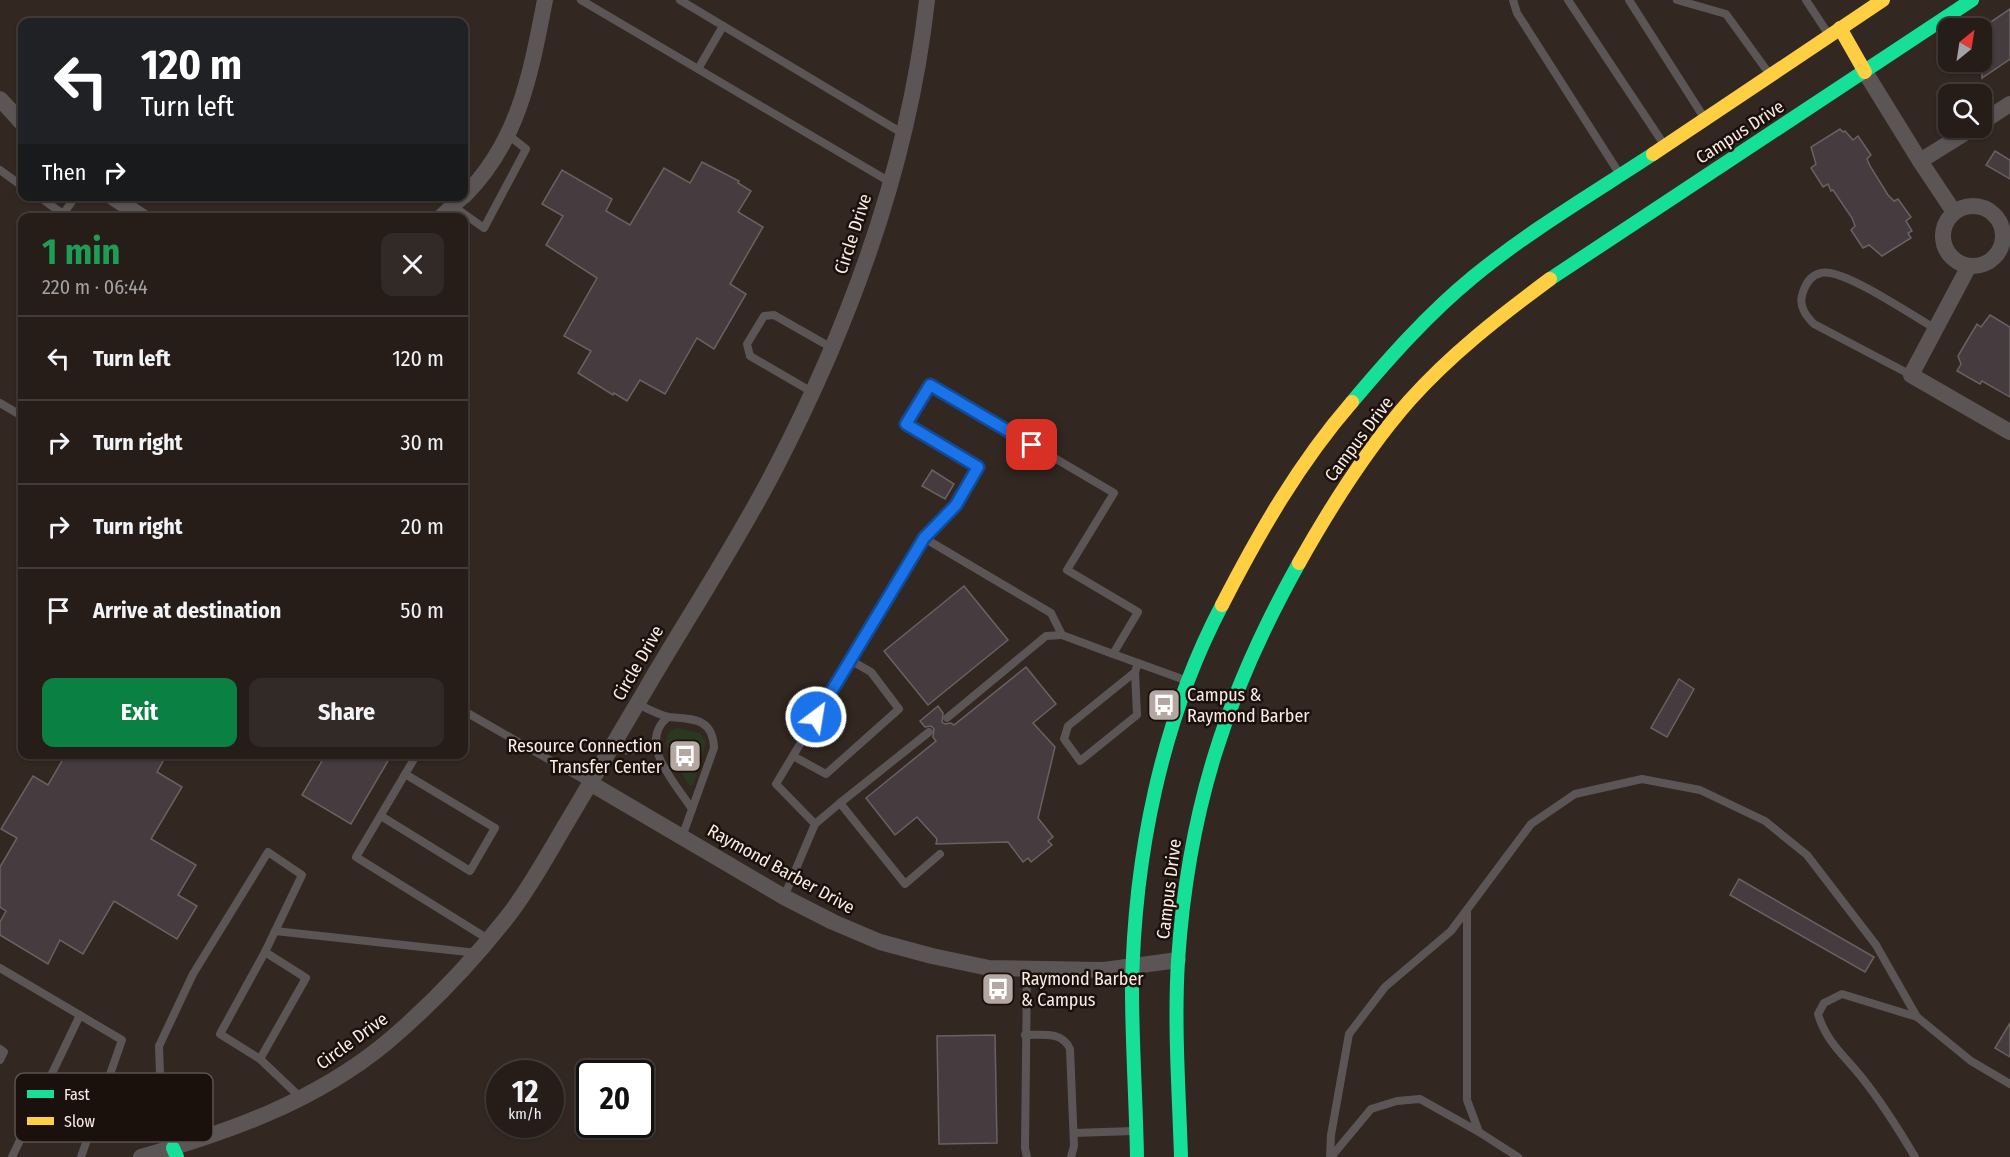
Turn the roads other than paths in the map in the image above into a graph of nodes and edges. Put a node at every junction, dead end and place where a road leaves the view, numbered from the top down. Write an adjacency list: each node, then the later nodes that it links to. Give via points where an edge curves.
1 (545, 0): 23 (street, via 534,60 520,108)
2 (582, 0): 14 (lane)
3 (680, 0): 12 (lane)
4 (927, 0): 22 (street, Circle Drive, via 913,91)
5 (1513, 0): 28 (lane, via 1517,13)
6 (1568, 0): 25 (lane)
7 (1629, 0): 21 (lane)
8 (1677, 0): 16 (lane, via 1726,14)
9 (1806, 0): 13 (lane)
10 (1883, 0): 13 (main road, Campus Drive)
11 (1972, 0): 15 (main road, Campus Drive)
12 (723, 26): 14 (lane); 22 (lane)
13 (1834, 32): 15 (main road); 16 (main road, Campus Drive)
14 (698, 69): 29 (lane)
15 (1865, 72): 26 (street); 76 (main road, Campus Drive, via 1556,274 1471,341 1423,386 1386,429 1292,572 1237,684 1199,808)
16 (1770, 75): 21 (main road, Campus Drive)
17 (2010, 104): 19 (street)
18 (2, 105): 20 (street)
19 (1992, 116)
20 (18, 119)
21 (1705, 119): 25 (main road, Campus Drive)
22 (902, 133): 29 (street, Circle Drive)
23 (507, 134): 31 (street); 35 (lane, via 526,149 484,228)
24 (1957, 138): 26 (street)
25 (1665, 146): 28 (main road, Campus Drive)
26 (1920, 161): 36 (street)
27 (0, 170): 30 (lane)
28 (1620, 175): 54 (main road, Campus Drive, via 1450,296 1356,394 1308,458 1256,542 1220,607)
29 (890, 182): 43 (street, Circle Drive, via 872,244)
30 (18, 183)
31 (468, 191)
32 (45, 201): 37 (lane)
33 (118, 201): 38 (street)
34 (458, 201): 39 (street)
35 (462, 201)
36 (1954, 212): 40 (street, via 1963,207 1983,207 1999,219); 41 (street, via 1943,239 1951,257)
37 (61, 213)
38 (136, 213)
39 (445, 213)
40 (2007, 236): 41 (street, via 1996,256 1979,266)
41 (1969, 266): 42 (street)
42 (1935, 329): 44 (street); 44 (lane, via 1844,276 1823,272 1810,277 1802,294 1803,312 1814,324)
43 (832, 348): 45 (street, Circle Drive); 45 (lane, via 774,315 764,316 747,344 750,356)
44 (1911, 375): 48 (street)
45 (812, 392): 55 (street, Circle Drive, via 776,468)
46 (0, 403): 47 (lane)
47 (18, 414)
48 (2010, 432)
49 (924, 538): 50 (lane, via 1051,613); 51 (lane, via 956,505 978,467 906,424 930,385 1114,493 1067,570 1138,612); 52 (lane)
50 (1062, 636): 51 (lane); 58 (lane, via 1046,636)
51 (1113, 654): 53 (lane)
52 (850, 660): 60 (lane); 60 (lane, via 871,672 899,709 826,774)
53 (1136, 667): 53 (lane, via 1068,726 1064,739 1080,761 1137,715); 54 (lane)
54 (1189, 682): 77 (main road, Campus Drive, via 1154,793)
55 (637, 704): 57 (lane); 63 (street, Circle Drive)
56 (468, 713): 63 (lane)
57 (668, 717): 65 (lane, via 660,723 655,745); 65 (lane, via 702,722 714,736 714,748)
58 (947, 718)
59 (929, 732): 64 (lane)
60 (793, 756): 67 (lane, via 776,784)
61 (414, 759): 62 (lane)
62 (405, 774): 66 (lane); 66 (lane, via 495,828 485,846 470,871)
63 (590, 783): 68 (street, Raymond Barber Drive); 73 (street, Circle Drive, via 527,888)
64 (840, 802): 67 (lane); 69 (lane, via 905,884)
65 (692, 809): 68 (lane)
66 (381, 816): 73 (lane, via 356,857)
67 (815, 824): 70 (lane)
68 (682, 837): 70 (street, Raymond Barber Drive)
69 (940, 854)
70 (784, 897): 79 (street, Raymond Barber Drive, via 880,942 989,968)
71 (1467, 910): 81 (lane, via 1531,824 1575,794 1642,779 1700,790 1765,821 1807,855 1876,945); 92 (lane, via 1467,1100); 92 (lane, via 1451,931 1385,987 1349,1034 1330,1157 1371,1109 1397,1101 1420,1099)
72 (275, 931): 74 (lane); 75 (lane); 88 (lane, via 302,875 268,852 193,974 159,1046)
73 (488, 939): 75 (street, Circle Drive)
74 (265, 952): 84 (lane, via 220,1034); 84 (lane, via 306,978)
75 (477, 952): 90 (street, Circle Drive, via 430,1004 383,1045)
76 (1178, 960): 77 (street, Raymond Barber Drive); 105 (main road, Campus Drive)
77 (1133, 966): 79 (street, Raymond Barber Drive); 91 (main road, Campus Drive)
78 (0, 968): 80 (lane)
79 (1027, 970): 82 (lane)
80 (80, 1015): 86 (lane); 87 (lane, via 122,1040)
81 (1917, 1017): 89 (lane, via 1971,1061); 107 (lane, via 1842,994 1824,1003 1818,1014 1823,1031 1881,1104)
82 (1025, 1035): 93 (lane, via 1058,1035 1067,1041); 102 (lane)
83 (0, 1049): 85 (lane, via 4,1052)
84 (260, 1059): 90 (lane)
85 (0, 1060)
86 (52, 1073)
87 (110, 1073)
88 (160, 1073)
89 (2010, 1084)
90 (302, 1099): 94 (street, Circle Drive)
91 (1137, 1131): 93 (lane); 104 (main road, Campus Drive)
92 (1479, 1132): 106 (lane)
93 (1074, 1133): 103 (lane)
94 (213, 1136)
95 (19, 1142): 99 (lane)
96 (86, 1142): 100 (lane)
97 (199, 1142): 98 (street, Circle Drive)
98 (175, 1152): 101 (street, Circle Drive)
99 (12, 1157)
100 (81, 1157)
101 (141, 1157)
102 (1027, 1157)
103 (1071, 1157)
104 (1137, 1157)
105 (1181, 1157)
106 (1518, 1157)
107 (1914, 1157)

